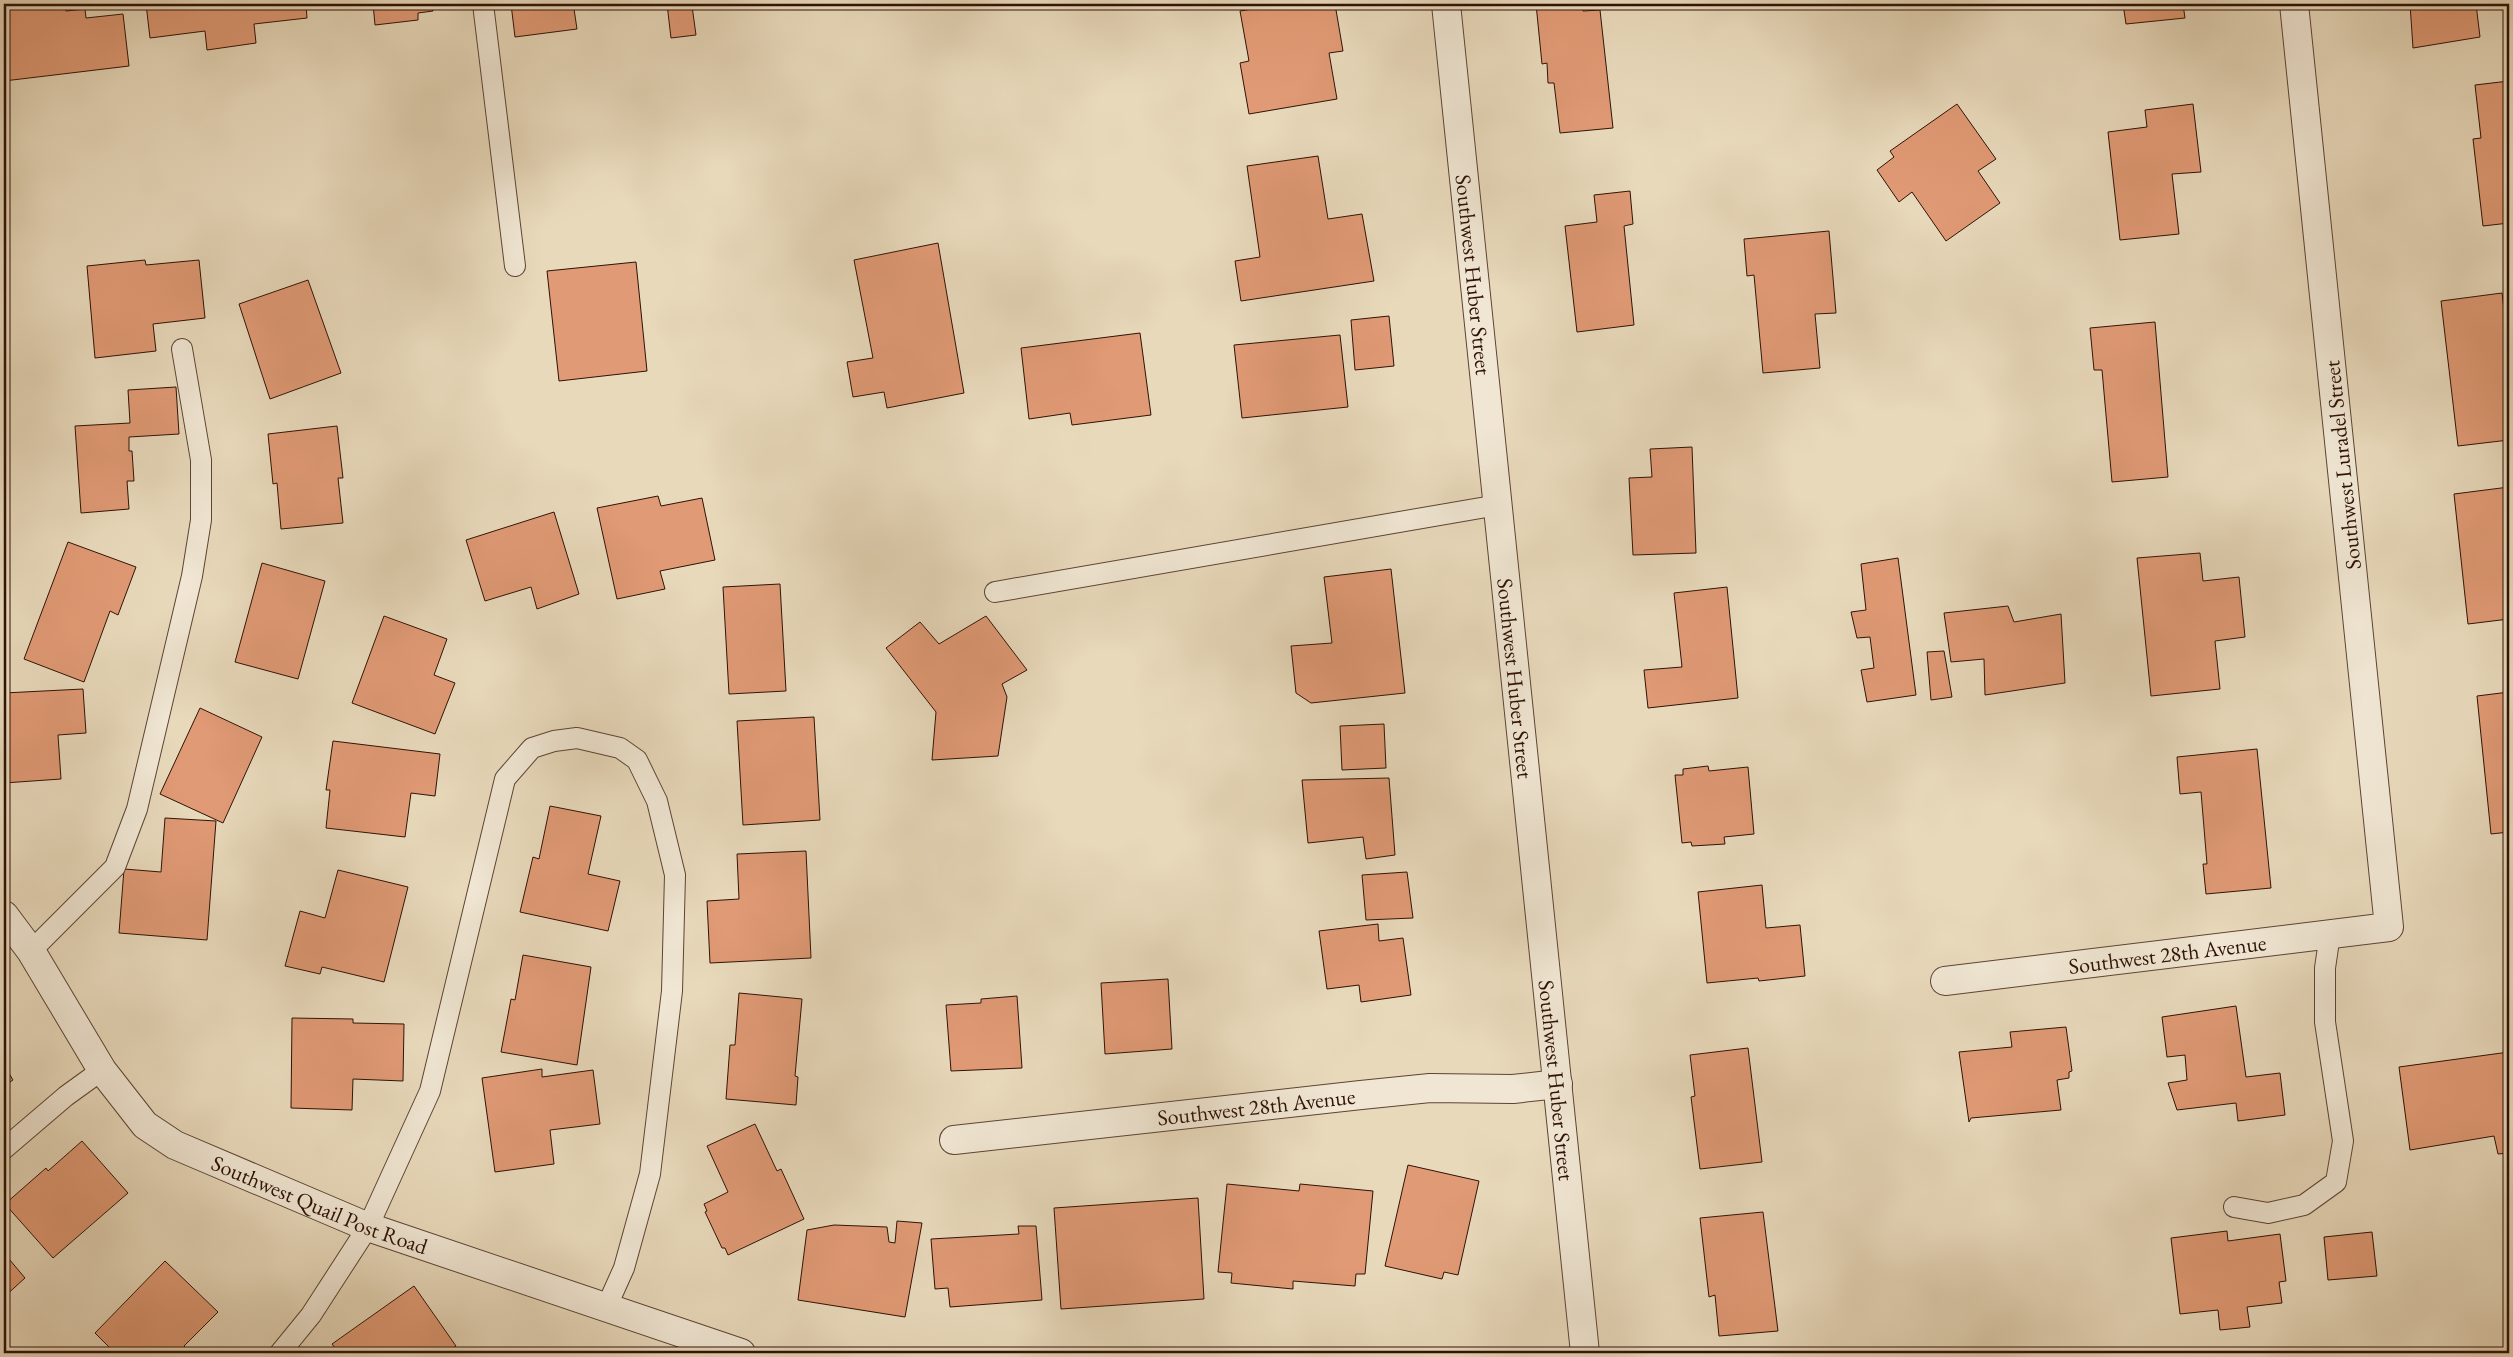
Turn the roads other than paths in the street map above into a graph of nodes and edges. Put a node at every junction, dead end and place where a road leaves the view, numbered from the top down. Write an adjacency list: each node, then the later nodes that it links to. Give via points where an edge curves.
1 (483, 4): 4 (lane)
2 (1446, 4): 6 (street, Southwest Huber Street)
3 (2294, 4): 9 (street, Southwest Luradel Street)
4 (515, 266)
5 (182, 349): 11 (lane, via 201,460 201,520 192,576 137,809 115,867)
6 (1498, 505): 7 (lane); 14 (street, Southwest Huber Street)
7 (996, 592)
8 (4, 915): 11 (street, Southwest Quail Post Road)
9 (2389, 927): 10 (street, Southwest 28th Avenue)
10 (2330, 934): 12 (street, Southwest 28th Avenue); 17 (lane, via 2325,968 2326,1022 2343,1141 2336,1182 2304,1205 2268,1213)
11 (31, 951): 13 (street, Southwest Quail Post Road)
12 (1945, 981)
13 (102, 1070): 16 (lane, via 66,1096); 18 (street, Southwest Quail Post Road, via 144,1125 175,1145)
14 (1558, 1084): 15 (street, Southwest 28th Avenue, via 1513,1089 1430,1088); 22 (street, Southwest Huber Street)
15 (954, 1140)
16 (4, 1150)
17 (2234, 1207)
18 (368, 1227): 19 (street, Southwest Quail Post Road); 19 (lane, via 430,1091 505,779 532,748 554,741 577,738 620,748 636,760 657,801 675,875 674,926 672,991 650,1174 624,1268); 20 (lane, via 311,1315)
19 (606, 1308): 21 (street, Southwest Quail Post Road)
20 (280, 1353)
21 (741, 1353)
22 (1585, 1353)

